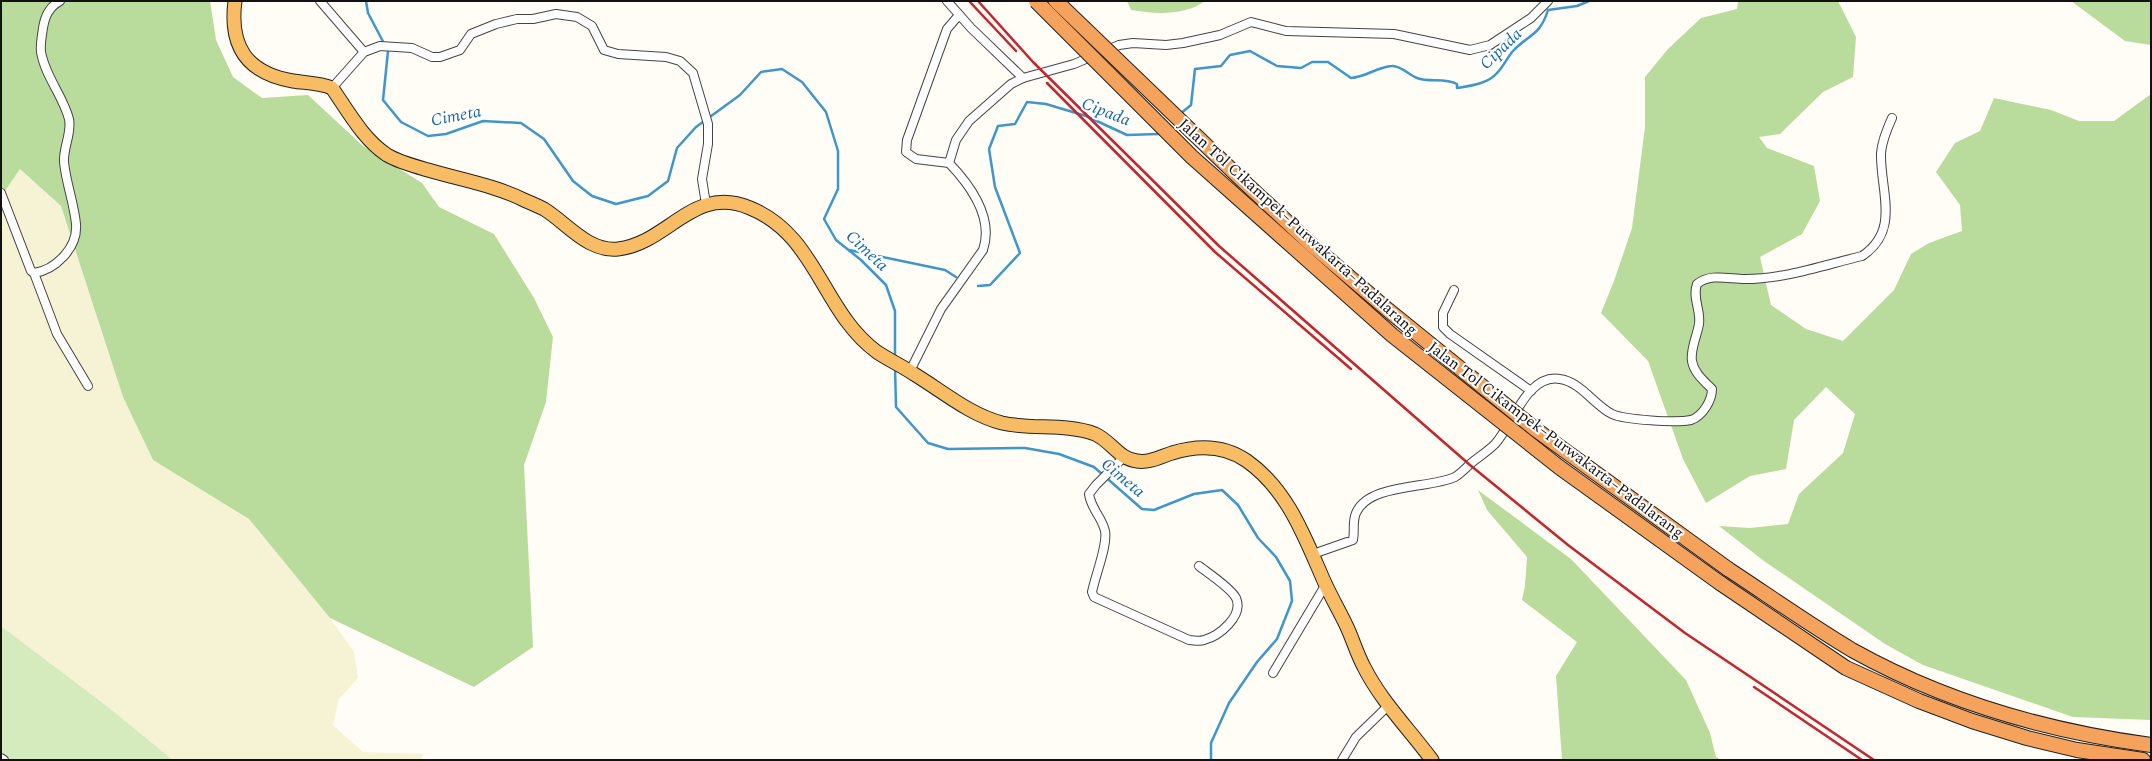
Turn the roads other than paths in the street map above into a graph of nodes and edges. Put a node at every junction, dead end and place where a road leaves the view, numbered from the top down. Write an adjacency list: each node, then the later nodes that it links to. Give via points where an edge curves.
1 (60, 1): 16 (street, via 52,5 44,18 41,53 69,121 64,160 76,225 74,237 66,254 44,271)
2 (235, 1): 11 (highway, via 234,32 239,49 252,64 266,73 279,77)
3 (320, 1): 9 (street)
4 (947, 1): 8 (street)
5 (1036, 1): 32 (highway, Jalan Tol Cikampek–Purwakarta–Padalarang, bridge, via 1192,157 1392,335 1565,471 1720,583 1846,668 1919,701 2027,738 2077,750)
6 (1056, 1): 27 (highway, Jalan Tol Cikampek–Purwakarta–Padalarang, bridge, via 1248,185 1388,310 1535,429 1728,569 1852,649 1920,683 2029,722 2091,736)
7 (1548, 1): 10 (street, via 1540,11 1490,45 1470,50 1394,34 1286,31 1251,22 1220,34 1183,43 1119,45 1060,69)
8 (959, 15): 10 (street); 13 (street, via 947,29 906,146 906,152 912,158)
9 (364, 52): 11 (street); 15 (street, via 380,46 396,46 440,57 460,50 471,34 496,24 556,14 577,17 592,26 604,50 680,61 693,73 708,124 708,144 702,178)
10 (1023, 78): 13 (street, via 997,95 969,121 956,140)
11 (332, 88): 15 (highway, via 370,142 389,156 520,197 544,210 586,242 604,249 620,249 639,243 684,214)
12 (1892, 118): 20 (street, via 1883,139 1881,153 1886,192 1885,222 1879,241 1872,250 1862,256 1779,276 1744,279 1707,278 1697,284 1695,296 1699,324 1692,362 1695,372 1712,389 1712,396 1700,414 1691,420 1663,421 1615,415 1572,383 1560,378 1541,382)
13 (949, 163): 18 (street, via 978,201 987,229 986,241 983,250 941,309)
14 (1, 193): 16 (street, via 29,267)
15 (706, 204): 18 (highway, via 736,202 770,217 784,228 796,241 857,335 877,352)
16 (34, 273): 19 (street, via 57,334)
17 (1454, 290): 20 (street, via 1443,313 1443,327)
18 (906, 368): 21 (highway, via 984,418 1029,427 1075,429 1108,441)
19 (88, 386)
20 (1530, 391): 22 (street, via 1496,443 1455,476 1380,494 1363,501 1353,522 1352,540)
21 (1124, 457): 22 (highway, via 1135,461 1149,461 1186,449 1205,447 1232,452 1270,481 1294,516); 23 (street, via 1089,494 1090,503 1100,517 1105,533 1092,592 1098,600 1189,640 1202,641 1212,637 1234,618 1238,613 1238,606 1233,594)
22 (1313, 554): 24 (highway)
23 (1199, 566)
24 (1326, 584): 25 (street); 26 (highway, via 1365,669)
25 (1273, 673)
26 (1389, 705): 30 (street, via 1356,738); 31 (highway)
27 (2151, 745)
28 (1, 758): 29 (street)
29 (4, 760)
30 (1342, 760)
31 (1432, 760)
32 (2143, 760)

